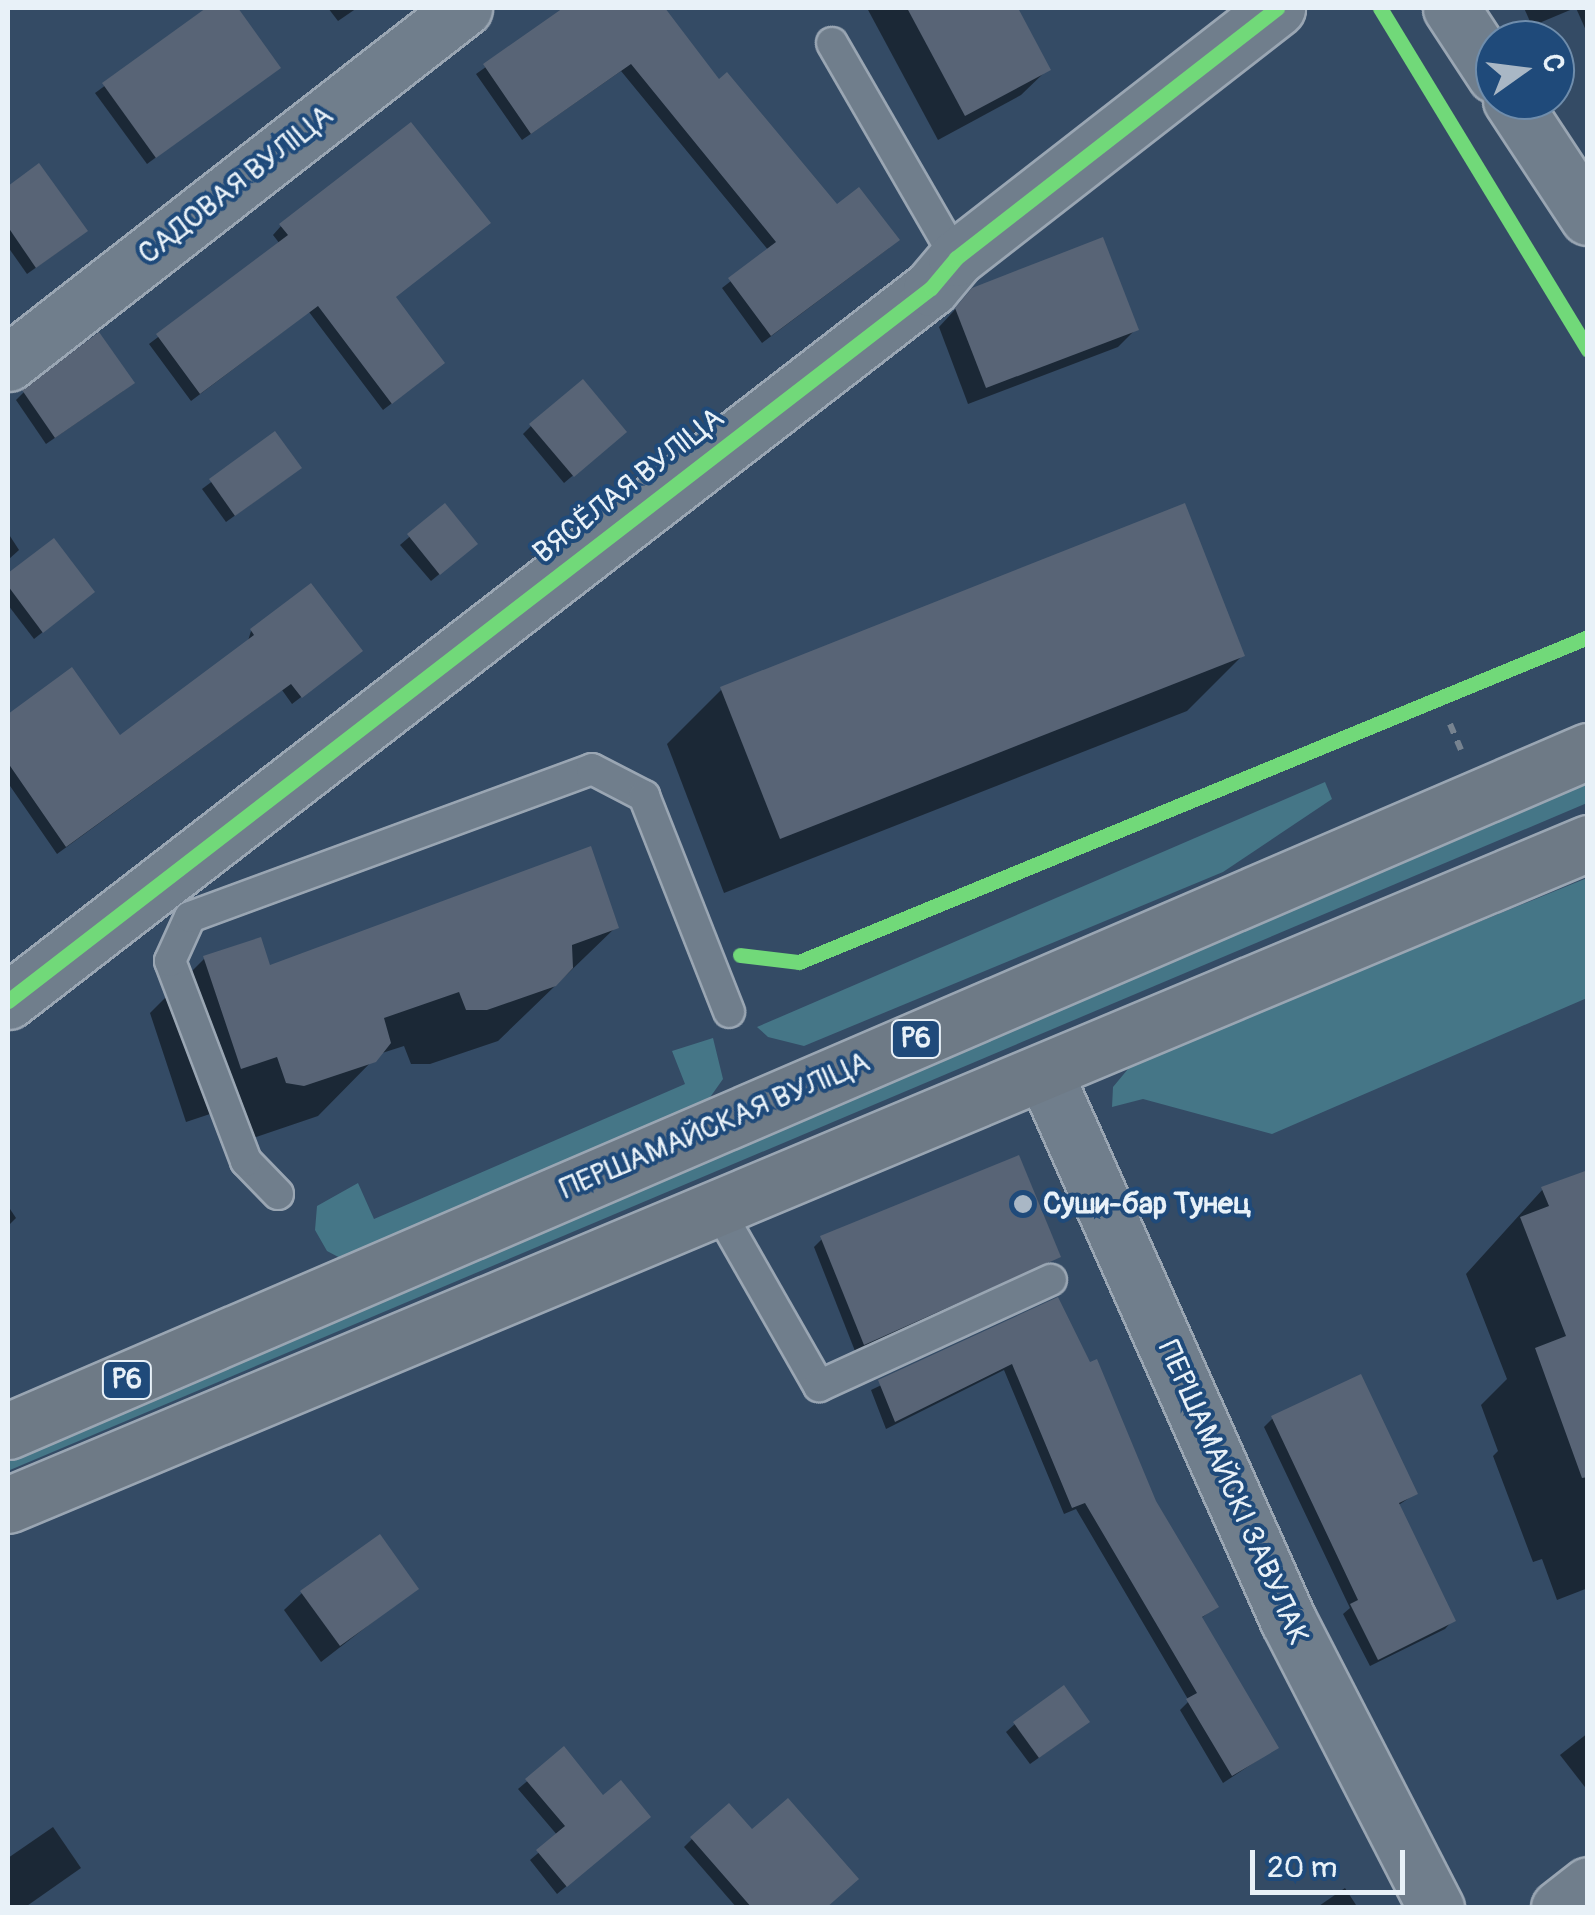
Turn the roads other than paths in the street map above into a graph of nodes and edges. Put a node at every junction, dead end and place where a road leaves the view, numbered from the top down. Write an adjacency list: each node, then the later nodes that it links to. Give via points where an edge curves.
1 (464, 8): 9 (street, САДОВАЯ ВУЛІЦА)
2 (1277, 8): 8 (street, ВЯСЁЛАЯ ВУЛІЦА)
3 (1451, 8): 5 (street)
4 (832, 43): 8 (lane)
5 (1475, 45)
6 (1524, 120): 7 (street)
7 (1588, 218)
8 (956, 258): 12 (street, ВЯСЁЛАЯ ВУЛІЦА, via 931,288)
9 (8, 363)
10 (1588, 751): 18 (main road, ПЕРШАМАЙСКАЯ ВУЛІЦА / Р6)
11 (1588, 843): 14 (main road, Р6)
12 (8, 1001)
13 (729, 1012): 15 (lane, via 644,796 592,769 190,917 170,960 246,1161)
14 (1044, 1072): 16 (main road, Р6); 21 (street, ПЕРШАМАЙСКІ ЗАВУЛАК, via 1288,1620)
15 (278, 1194)
16 (718, 1208): 17 (lane, via 820,1386); 19 (main road, Р6)
17 (1051, 1280)
18 (8, 1430)
19 (8, 1505)
20 (1588, 1885): 22 (street)
21 (1436, 1908)
22 (1559, 1908)

